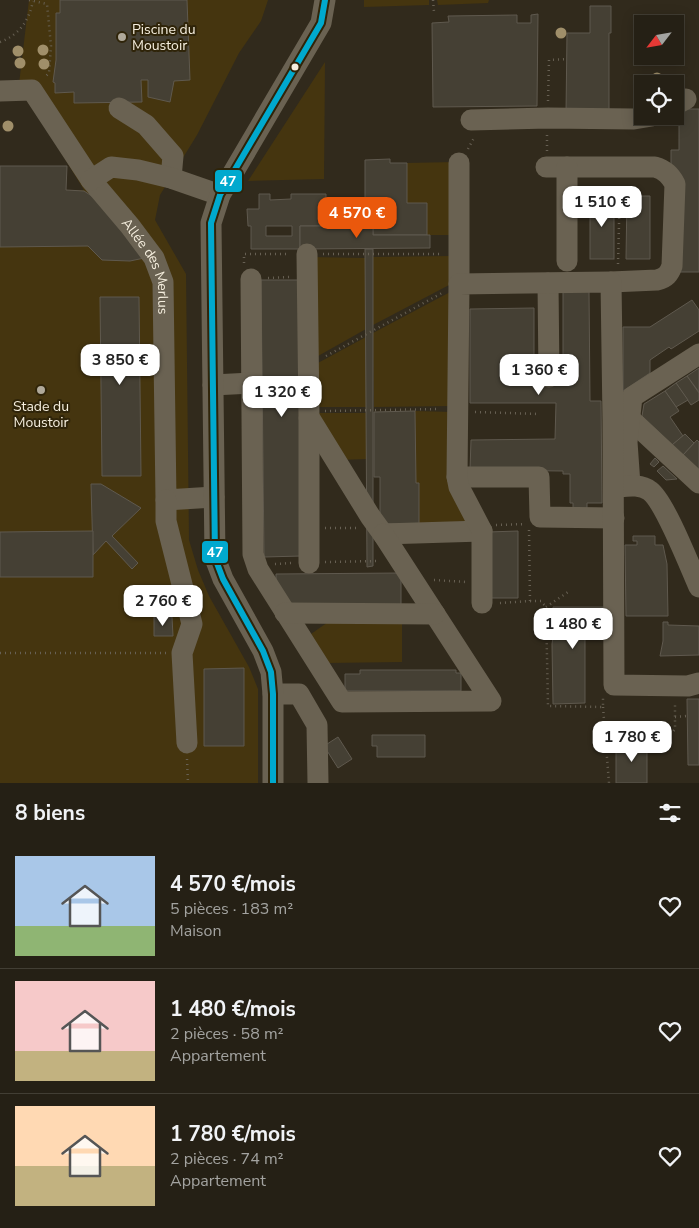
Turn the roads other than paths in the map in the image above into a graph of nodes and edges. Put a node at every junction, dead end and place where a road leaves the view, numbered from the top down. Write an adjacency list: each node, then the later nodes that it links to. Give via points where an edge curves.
1 (326, 0): 9 (street, via 321,23)
2 (0, 91): 8 (street, Allée des Merlus, via 32,90)
3 (119, 108): 7 (street, via 146,125 173,156)
4 (479, 119): 5 (street)
5 (634, 120)
6 (459, 163): 15 (street)
7 (171, 178): 8 (street, via 111,167); 9 (street)
8 (91, 180): 26 (street, Allée des Merlus, via 154,258 163,282)
9 (220, 195): 19 (street, via 211,223)
10 (306, 254): 20 (street)
11 (567, 261): 12 (street, via 557,167 656,167 664,170 675,184 669,274 657,280)
12 (615, 275): 14 (street); 24 (street)
13 (251, 278): 18 (street)
14 (548, 283): 15 (street); 17 (street)
15 (459, 284): 22 (street)
16 (699, 354): 21 (street, via 632,397)
17 (548, 378)
18 (252, 383): 19 (street); 33 (street, via 253,554)
19 (213, 385): 25 (street)
20 (309, 414): 29 (street); 30 (street)
21 (630, 420): 23 (street); 24 (street)
22 (457, 478): 27 (street, via 539,477 540,517); 28 (street)
23 (699, 483)
24 (622, 486): 27 (street); 31 (street, via 640,486 651,491 664,509)
25 (214, 497): 26 (street); 36 (street, via 215,558 223,579 263,651 271,672)
26 (166, 500): 37 (street, Allée des Merlus, via 166,521 192,624 182,653)
27 (614, 518): 35 (street, via 614,685 688,686)
28 (481, 528): 29 (street); 32 (street)
29 (381, 531): 34 (street)
30 (309, 563)
31 (699, 587)
32 (482, 593)
33 (285, 613): 34 (street); 34 (street, via 342,702 491,701)
34 (435, 614)
35 (699, 683)
36 (273, 694): 38 (street); 39 (street, via 300,694 317,725)
37 (187, 743)
38 (273, 783)
39 (318, 783)

